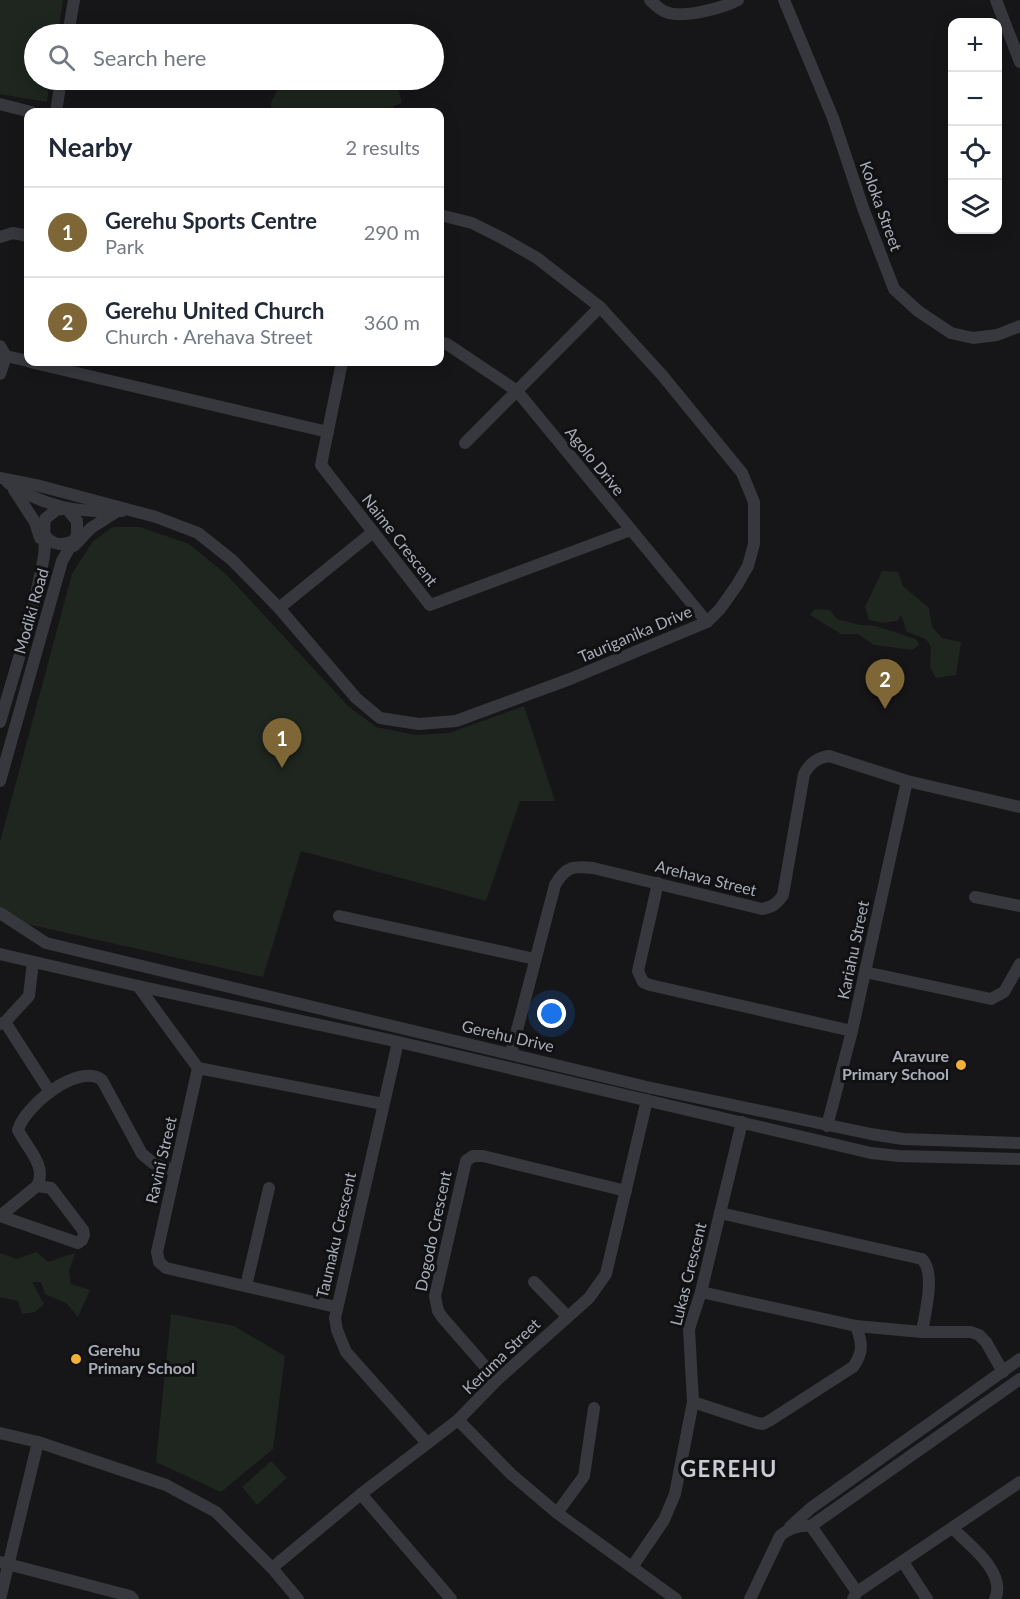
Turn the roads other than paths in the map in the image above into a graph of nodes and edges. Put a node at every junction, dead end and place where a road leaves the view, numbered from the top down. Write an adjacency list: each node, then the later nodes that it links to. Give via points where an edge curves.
1 (74, 0): 6 (street)
2 (650, 0): 3 (street, via 668,13 692,14)
3 (738, 0)
4 (784, 0): 16 (street, Koloka Street, via 833,118 894,289 951,333 973,338 997,335)
5 (996, 0): 7 (street)
6 (70, 24)
7 (1018, 53)
8 (59, 90): 10 (street)
9 (0, 104): 11 (street)
10 (57, 108)
11 (24, 110)
12 (444, 216): 15 (street, Tauriganika Drive, via 472,223 537,258)
13 (24, 235): 14 (street, via 13,233)
14 (0, 237)
15 (600, 307): 23 (street); 35 (street, Tauriganika Drive, via 731,458 754,502 754,544 748,566 720,609)
16 (1020, 326)
17 (444, 343): 23 (street, Agolo Drive)
18 (3, 351): 19 (street); 22 (street)
19 (24, 359)
20 (50, 366): 24 (street)
21 (341, 366): 24 (street, Naime Crescent)
22 (0, 374)
23 (517, 391): 25 (street); 29 (street, Agolo Drive)
24 (328, 432): 30 (street, Naime Crescent, via 321,465)
25 (465, 443)
26 (1, 478): 27 (street, Tauriganika Drive, via 31,497); 28 (street, Tauriganika Drive); 33 (street, via 35,522)
27 (66, 508): 28 (street, Tauriganika Drive); 31 (street, via 45,519); 32 (street, via 77,521 78,535)
28 (132, 510): 32 (street, Modiki Road, via 113,513); 34 (street, Tauriganika Drive, via 198,533 232,560)
29 (631, 530): 30 (street, Naime Crescent, via 430,605); 35 (street, Agolo Drive)
30 (373, 532): 34 (street)
31 (43, 533): 32 (street, via 47,540 57,544); 33 (street, Modiki Road)
32 (73, 545): 38 (street, Modiki Road, via 62,561)
33 (44, 553): 36 (street, Modiki Road, via 26,628)
34 (279, 608): 35 (street, Tauriganika Drive, via 356,698 380,718 419,724 456,721)
35 (706, 622)
36 (3, 698): 37 (street, Modiki Road)
37 (0, 722)
38 (0, 781)
39 (907, 781): 40 (street, Arehava Street); 41 (street, Arehava Street, via 829,756 814,761 804,774 783,895 768,908); 50 (street, Kariahu Street)
40 (1020, 807)
41 (658, 883): 47 (street, Arehava Street, via 593,868 571,868 555,885); 53 (street, via 638,971 643,982)
42 (975, 897): 43 (street)
43 (1020, 906)
44 (0, 913): 55 (street, Gerehu Drive, via 46,943)
45 (339, 916): 47 (street)
46 (0, 954): 48 (street, Gerehu Drive)
47 (535, 959): 55 (street, Arehava Street)
48 (33, 962): 51 (street, Gerehu Drive); 52 (street, via 29,996)
49 (1020, 964): 50 (street, via 1004,992 991,999)
50 (865, 972): 53 (street, Kariahu Street)
51 (138, 986): 54 (street, Gerehu Drive); 56 (street)
52 (3, 1023): 57 (street)
53 (852, 1031): 61 (street, Kariahu Street)
54 (398, 1042): 58 (street, Gerehu Drive); 59 (street, Taumaku Crescent)
55 (511, 1053): 61 (street, Gerehu Drive)
56 (198, 1068): 59 (street); 64 (street, Ravini Street)
57 (50, 1092): 64 (street, via 85,1075 97,1076 142,1154); 65 (street, via 26,1114 18,1130 41,1171)
58 (647, 1100): 60 (street, Gerehu Drive); 67 (street, Keruma Street)
59 (383, 1104): 73 (street, Taumaku Crescent)
60 (742, 1122): 63 (street, Gerehu Drive, via 899,1156); 68 (street, Lukas Crescent)
61 (827, 1126): 62 (street, Gerehu Drive, via 903,1139)
62 (1020, 1143)
63 (1020, 1159)
64 (175, 1171): 71 (street, Ravini Street, via 157,1252 159,1262 166,1268)
65 (37, 1186): 69 (street); 69 (street, via 51,1188 83,1230 84,1238 78,1243)
66 (269, 1188): 71 (street)
67 (626, 1191): 74 (street, Keruma Street, via 606,1274 589,1298); 80 (street, Dogodo Crescent, via 483,1156 466,1161 436,1304 442,1317)
68 (720, 1213): 72 (street, Lukas Crescent); 76 (street, via 922,1259 928,1273)
69 (0, 1216)
70 (534, 1282): 74 (street)
71 (246, 1286): 73 (street, Ravini Street)
72 (701, 1292): 75 (street); 81 (street, Lukas Crescent, via 689,1329)
73 (336, 1307): 86 (street, Taumaku Crescent, via 337,1330 346,1352)
74 (567, 1316): 80 (street, Keruma Street)
75 (856, 1326): 76 (street); 81 (street, via 862,1345 854,1367 764,1424)
76 (922, 1332): 78 (street, via 962,1330 979,1335)
77 (1020, 1359): 78 (street)
78 (1003, 1372): 92 (street, via 811,1508)
79 (1020, 1378): 90 (street)
80 (497, 1380): 83 (street, Keruma Street)
81 (693, 1402): 95 (street, Lukas Crescent, via 675,1494 664,1520)
82 (594, 1408): 89 (street, via 584,1476)
83 (458, 1420): 86 (street, Keruma Street); 89 (street, via 511,1474)
84 (0, 1433): 85 (street)
85 (38, 1442): 94 (street); 96 (street, via 166,1485 216,1512)
86 (427, 1443): 88 (street, Keruma Street)
87 (1020, 1482): 91 (street)
88 (361, 1494): 96 (street, Keruma Street); 101 (street)
89 (557, 1513): 95 (street)
90 (811, 1526): 92 (street); 97 (street)
91 (952, 1528): 93 (street); 105 (street, via 981,1556 996,1578)
92 (787, 1530): 103 (street, via 780,1536)
93 (903, 1562): 97 (street); 104 (street)
94 (4, 1563): 98 (street); 99 (street)
95 (632, 1567): 102 (street)
96 (272, 1568): 100 (street)
97 (855, 1596)
98 (0, 1599)
99 (133, 1599)
100 (298, 1599)
101 (451, 1599)
102 (676, 1599)
103 (750, 1599)
104 (927, 1599)
105 (995, 1599)

